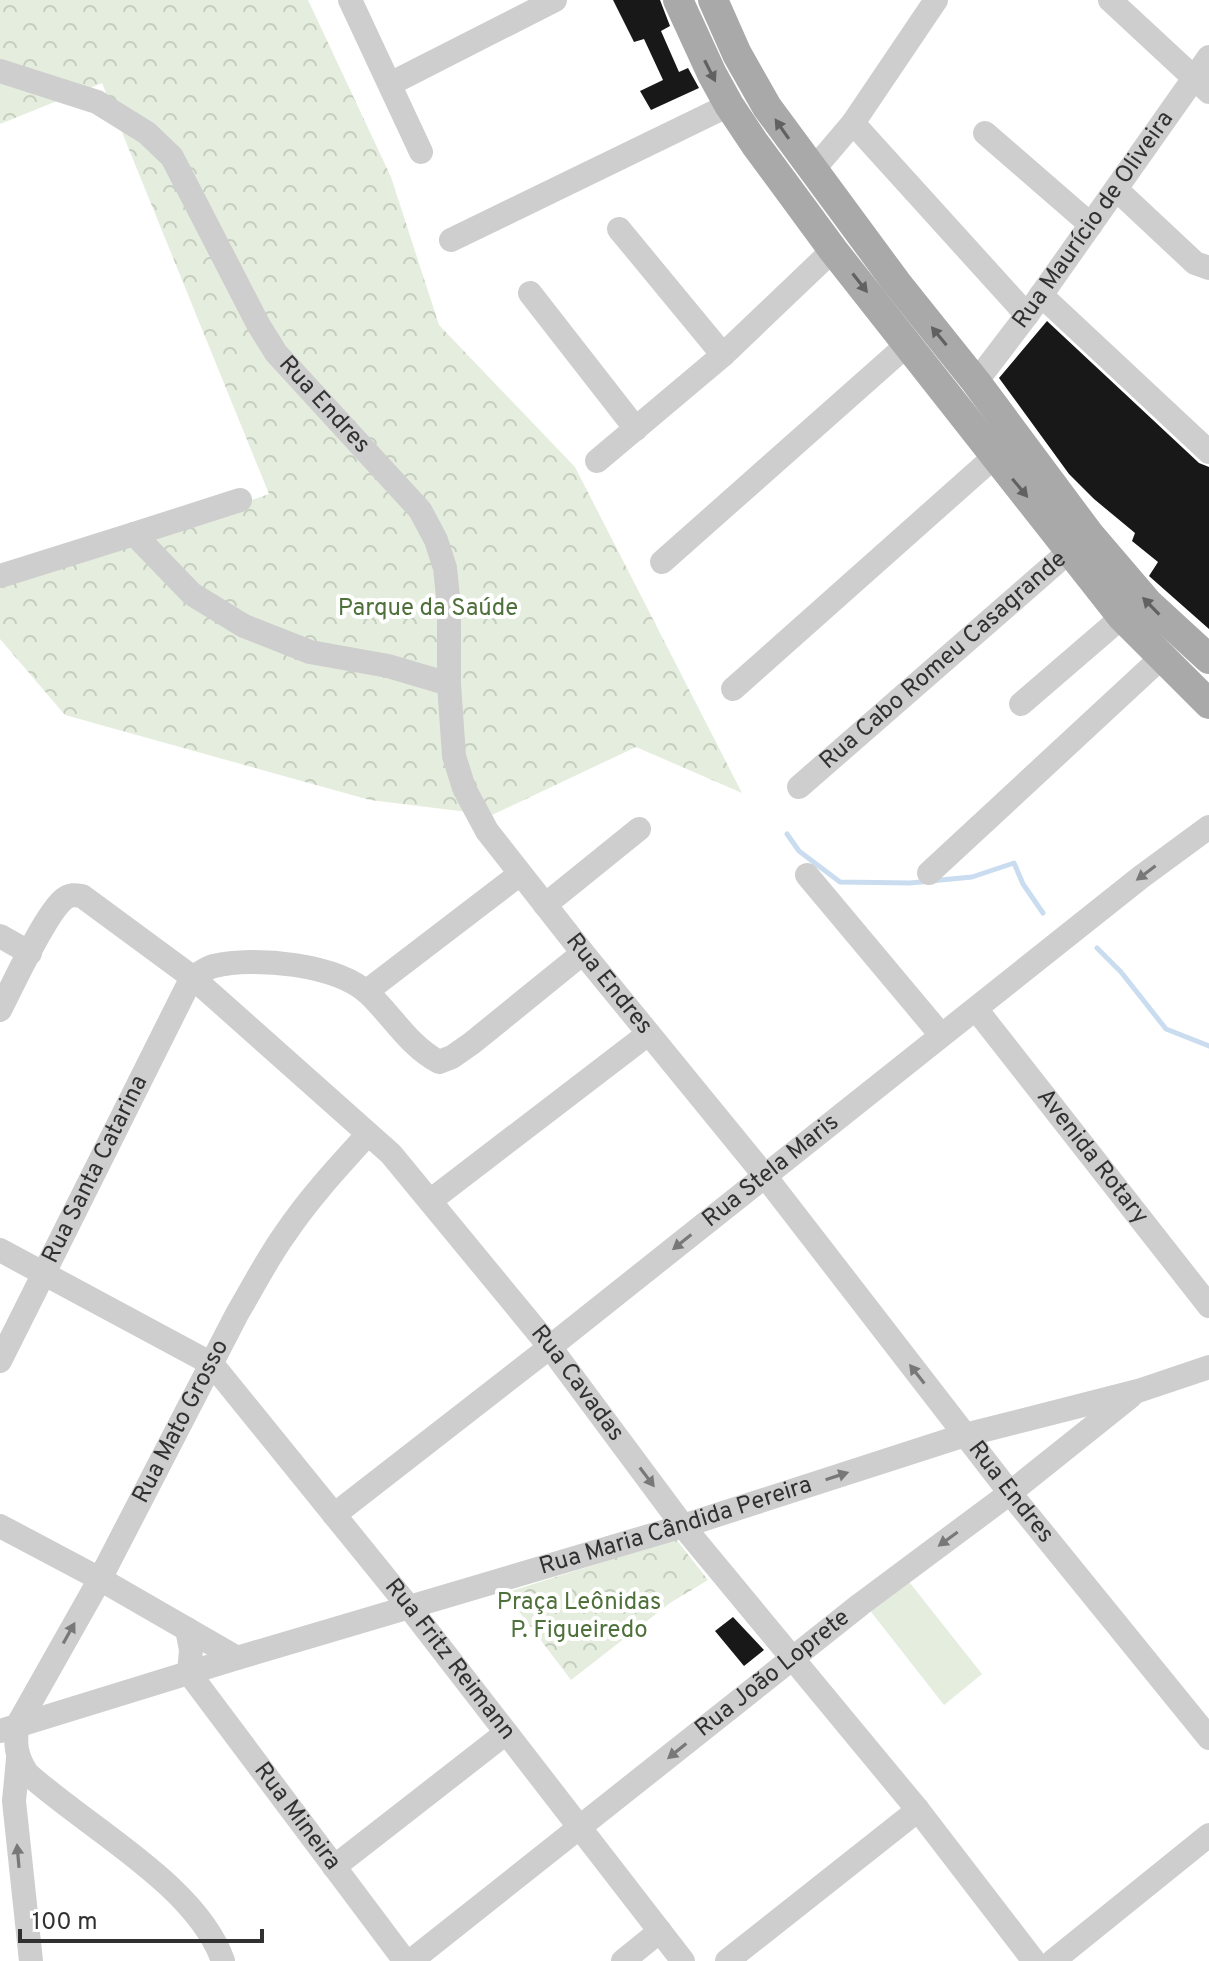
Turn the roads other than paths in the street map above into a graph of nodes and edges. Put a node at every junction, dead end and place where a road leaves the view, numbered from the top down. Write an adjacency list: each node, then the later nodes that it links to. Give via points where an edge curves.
1 (350, 0): 9 (street)
2 (555, 0): 9 (street)
3 (678, 0): 11 (main road, one-way to 11)
4 (713, 0): 15 (main road, one-way to 4, via 761,97)
5 (936, 0): 12 (street)
6 (1110, 0): 10 (street)
7 (1209, 57): 10 (street, Rua Maurício de Oliveira)
8 (0, 71): 39 (street, Rua Endres, via 97,102 147,133 172,157 276,353 420,510 436,540 449,606)
9 (390, 84): 14 (street)
10 (1202, 85): 16 (street, Rua Maurício de Oliveira)
11 (729, 105): 19 (street); 20 (main road)
12 (853, 123): 15 (street); 23 (street)
13 (985, 133): 17 (street)
14 (421, 152)
15 (813, 170): 26 (main road, one-way to 15)
16 (1116, 189): 17 (street, Rua Maurício de Oliveira); 21 (street, via 1195,263)
17 (1091, 225): 23 (street, Rua Maurício de Oliveira)
18 (619, 229): 25 (street)
19 (451, 240)
20 (833, 250): 24 (main road, one-way to 24); 25 (street)
21 (1209, 268)
22 (530, 293): 27 (street)
23 (1034, 305): 26 (street, Rua Maurício de Oliveira); 28 (street)
24 (908, 344): 29 (main road); 34 (street)
25 (723, 355): 27 (street)
26 (976, 382): 33 (main road)
27 (636, 429): 30 (street)
28 (1209, 452)
29 (994, 457): 33 (main road, one-way to 33); 40 (street)
30 (597, 461)
31 (240, 500): 32 (street)
32 (134, 534): 35 (street); 39 (street, via 192,594 244,626 310,652)
33 (1080, 542): 36 (main road); 38 (main road, one-way to 33); 43 (street, Rua Cabo Romeu Casagrande)
34 (662, 562)
35 (0, 576)
36 (1122, 617): 37 (main road); 41 (street)
37 (1161, 658): 42 (main road); 46 (street)
38 (1209, 659)
39 (449, 684): 47 (street, Rua Endres, via 454,756 464,788 487,831)
40 (733, 689)
41 (1021, 704)
42 (1209, 704)
43 (799, 787)
44 (1209, 827): 55 (street, Rua Stela Maris, one-way to 55)
45 (639, 829): 49 (street)
46 (929, 873)
47 (520, 874): 49 (street, Rua Endres); 54 (street)
48 (807, 875): 58 (street)
49 (545, 905): 52 (street, Rua Endres)
50 (0, 936): 51 (street)
51 (30, 953): 53 (street, Rua Cavadas, via 65,898 82,896); 56 (street)
52 (583, 953): 54 (street, via 472,1043 439,1062 420,1052); 57 (street, Rua Endres)
53 (192, 977): 54 (street, via 212,966 278,964 338,976); 59 (street, Rua Cavadas); 63 (street, Rua Santa Catarina)
54 (367, 991)
55 (976, 1009): 58 (street, Rua Stela Maris); 64 (street, Avenida Rotary)
56 (0, 1010)
57 (648, 1034): 60 (street, Rua Endres); 61 (street)
58 (941, 1035): 60 (street, Rua Stela Maris)
59 (368, 1134): 61 (street, Rua Cavadas); 67 (street, Rua Mato Grosso, via 284,1234)
60 (765, 1176): 65 (street, Rua Stela Maris, one-way to 65); 70 (street, Rua Endres, one-way to 60)
61 (430, 1201): 65 (street, Rua Cavadas)
62 (0, 1250): 63 (street)
63 (44, 1274): 66 (street, Rua Santa Catarina); 67 (street)
64 (1209, 1306)
65 (550, 1347): 72 (street, Rua Stela Maris); 74 (street, Rua Cavadas, one-way to 74)
66 (0, 1361)
67 (212, 1364): 72 (street, Rua Fritz Reimann); 75 (street, Rua Mato Grosso)
68 (1209, 1367): 69 (street, Rua Maria Cândida Pereira)
69 (1138, 1391): 70 (street, Rua Maria Cândida Pereira); 71 (street, Rua João Loprete)
70 (965, 1435): 71 (street, Rua Endres); 74 (street, Rua Maria Cândida Pereira, one-way to 70)
71 (1010, 1493): 79 (street, Rua João Loprete, one-way to 79); 85 (street, Rua Endres)
72 (334, 1515): 76 (street, Rua Fritz Reimann)
73 (0, 1526): 75 (street)
74 (683, 1526): 76 (street, Rua Maria Cândida Pereira); 79 (street, Rua Cavadas)
75 (100, 1579): 77 (street); 80 (street, Rua Mato Grosso, one-way to 75)
76 (409, 1607): 78 (street, Rua Maria Cândida Pereira); 83 (street, Rua Fritz Reimann)
77 (187, 1629): 78 (street); 81 (street)
78 (237, 1658): 81 (street, Rua Maria Cândida Pereira)
79 (794, 1659): 86 (street, Rua Cavadas); 87 (street, Rua João Loprete, one-way to 87)
80 (50, 1668): 82 (street, via 57,1691); 84 (street, Rua Mato Grosso)
81 (189, 1673): 82 (street, Rua Maria Cândida Pereira); 89 (street, Rua Mineira)
82 (85, 1705): 84 (street, Rua Maria Cândida Pereira)
83 (506, 1733): 87 (street, Rua Fritz Reimann); 89 (street)
84 (8, 1738): 91 (street, one-way to 84); 92 (street, via 27,1773 192,1907)
85 (1209, 1738)
86 (918, 1810): 97 (street); 98 (street, Rua Cavadas)
87 (581, 1828): 90 (street, Rua Fritz Reimann); 94 (street, Rua João Loprete)
88 (1209, 1835): 99 (street)
89 (334, 1867): 93 (street, Rua Mineira)
90 (660, 1931): 95 (street); 96 (street, Rua Fritz Reimann)
91 (31, 1961)
92 (223, 1961)
93 (405, 1961)
94 (411, 1961)
95 (623, 1961)
96 (683, 1961)
97 (727, 1961)
98 (1034, 1961)
99 (1053, 1961)

